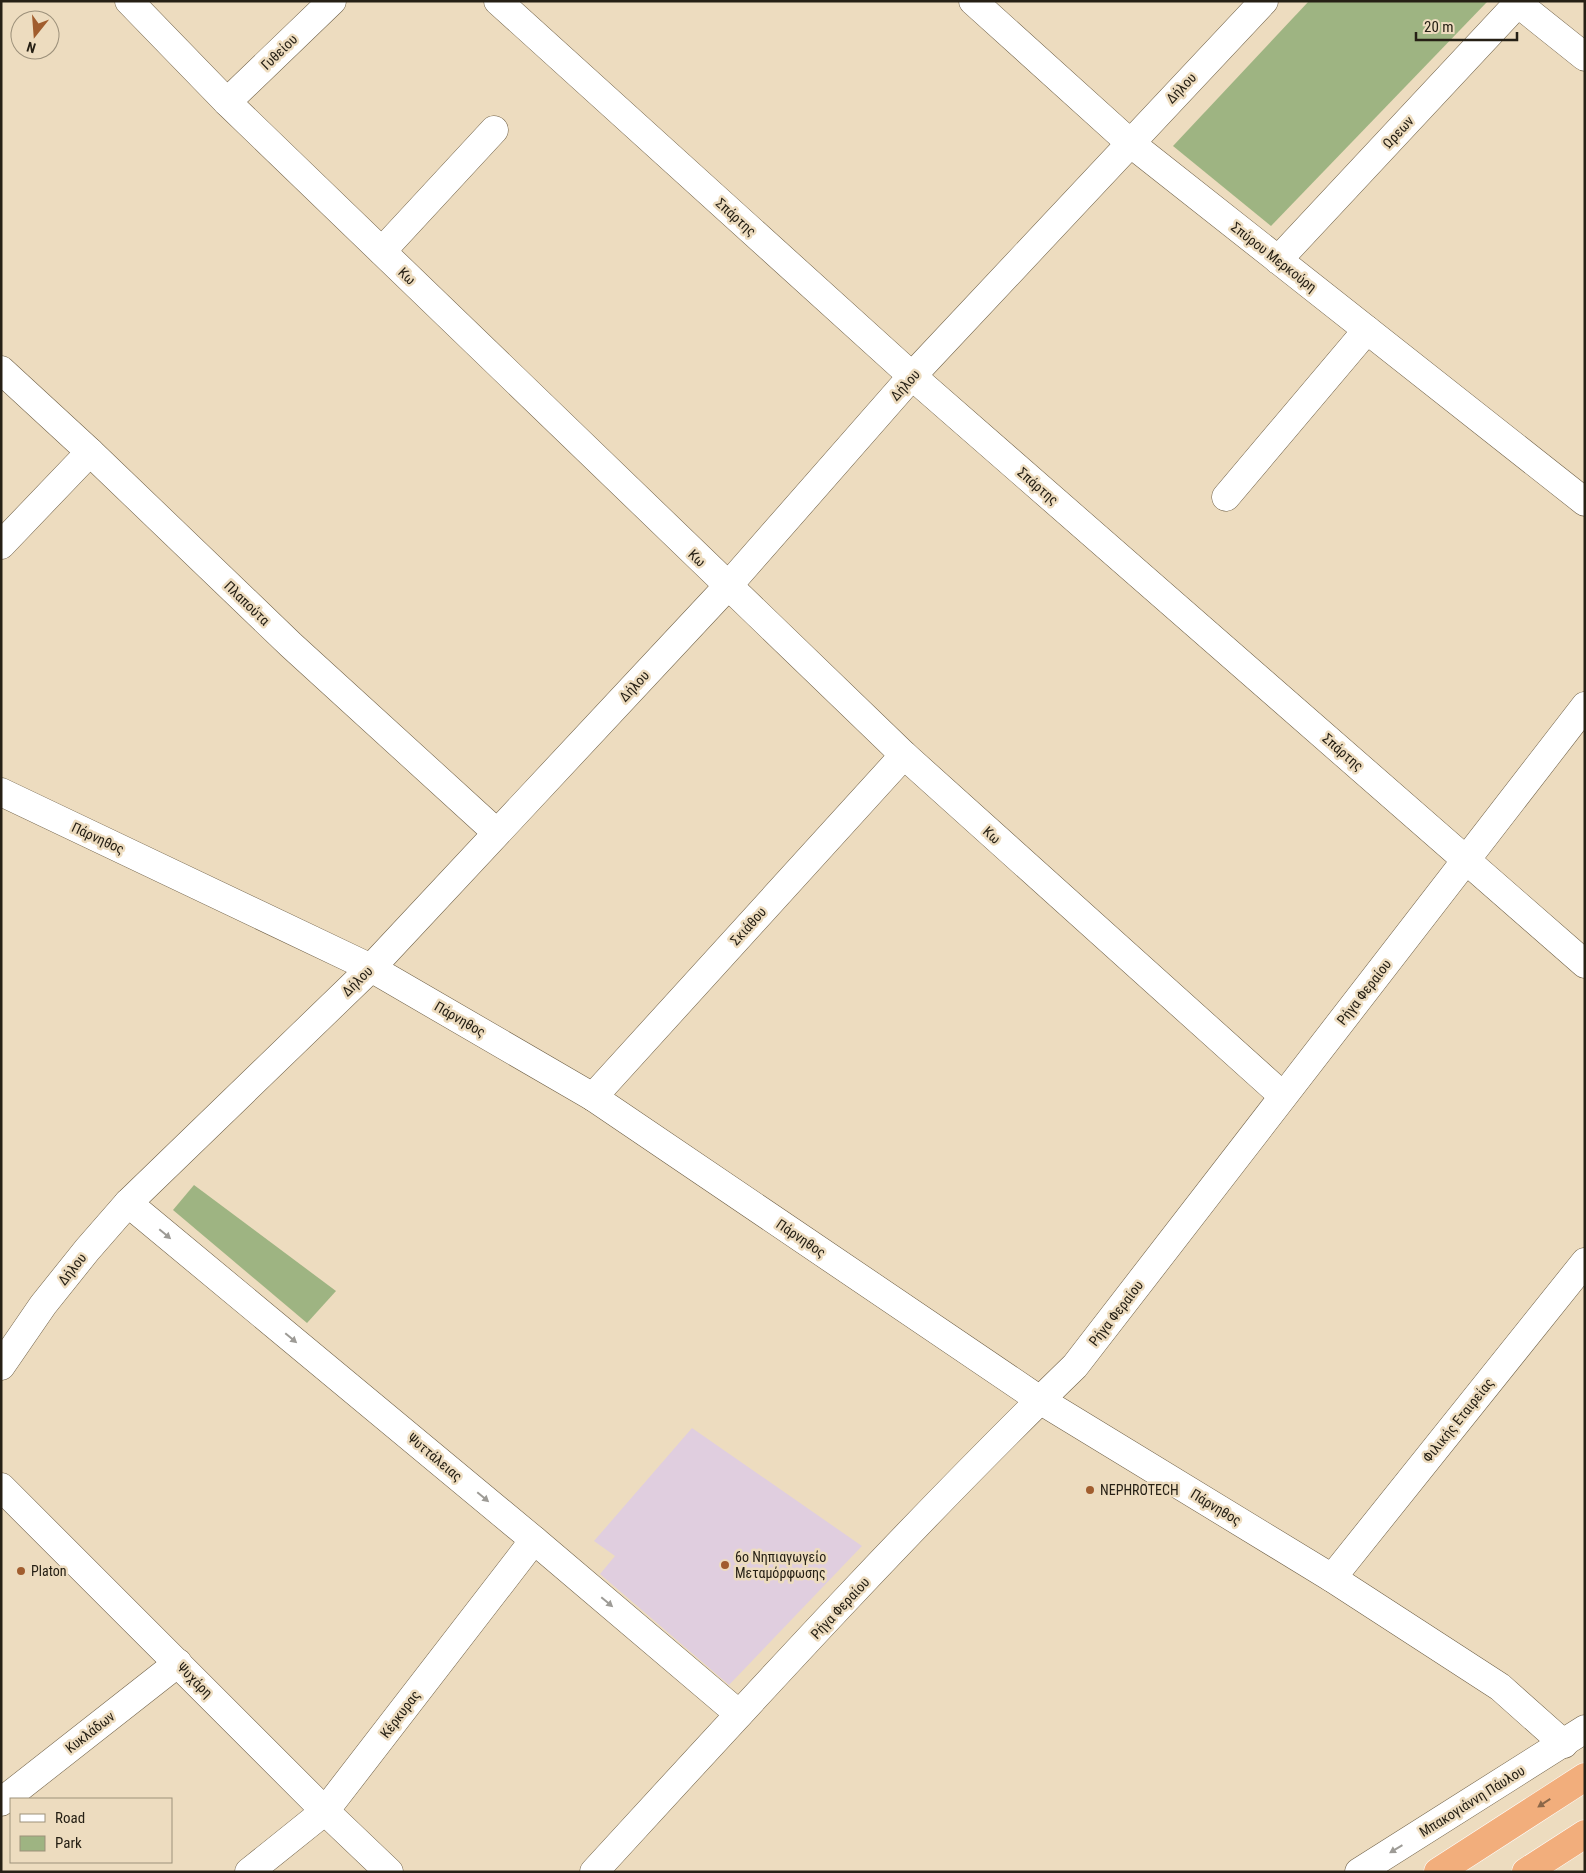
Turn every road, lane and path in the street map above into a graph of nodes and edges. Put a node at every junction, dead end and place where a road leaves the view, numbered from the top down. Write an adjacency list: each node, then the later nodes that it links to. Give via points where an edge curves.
1 (129, 1): 8 (street, Κω)
2 (332, 1): 8 (street, Γυθείου)
3 (498, 1): 15 (street, Σπάρτης)
4 (973, 1): 10 (street, Σπύρου Μερκούρη)
5 (1264, 1): 10 (street, Δήλου)
6 (1516, 2): 7 (street); 12 (street, Ωρεων)
7 (1585, 57)
8 (227, 102): 11 (street, Κω)
9 (494, 130): 11 (street)
10 (1129, 142): 12 (street, Σπύρου Μερκούρη); 15 (street, Δήλου)
11 (382, 251): 20 (street, Κω)
12 (1278, 260): 13 (street, Σπύρου Μερκούρη)
13 (1367, 330): 17 (street); 18 (street, Σπύρου Μερκούρη)
14 (1, 370): 16 (street, Πλαπούτα)
15 (912, 376): 20 (street, Δήλου); 25 (street, Σπάρτης)
16 (90, 452): 19 (street); 24 (street, Πλαπούτα, via 291,645)
17 (1226, 497)
18 (1585, 502)
19 (1, 545)
20 (726, 587): 22 (street, Κω); 24 (street, Δήλου)
21 (1585, 706): 25 (street, Ρήγα Φεραίου)
22 (904, 756): 28 (street, Κω); 29 (street, Σκιάθου)
23 (1, 792): 27 (street, Πάρνηθος)
24 (496, 832): 27 (street, Δήλου)
25 (1466, 860): 26 (street, Σπάρτης); 28 (street, Ρήγα Φεραίου)
26 (1585, 964)
27 (371, 968): 29 (street, Πάρνηθος); 30 (street, Δήλου)
28 (1284, 1096): 33 (street, Ρήγα Φεραίου, via 1075,1366)
29 (593, 1097): 33 (street, Πάρνηθος)
30 (128, 1203): 32 (street, Δήλου, via 43,1305); 35 (street, Ψυττάλειας, one-way to 35)
31 (1585, 1262): 36 (street, Φιλικής Εταιρείας)
32 (1, 1366)
33 (1040, 1400): 36 (street, Πάρνηθος); 38 (street, Ρήγα Φεραίου)
34 (1, 1487): 37 (street, Ψυχάρη)
35 (534, 1540): 38 (street, Ψυττάλειας, one-way to 38); 42 (street, Κέρκυρας)
36 (1332, 1578): 39 (street, Πάρνηθος)
37 (178, 1663): 41 (street, Κυκλάδων); 42 (street, Ψυχάρη)
38 (739, 1714): 46 (street, Ρήγα Φεραίου)
39 (1575, 1736): 47 (street, Μπακογιάννη Πάυλου, one-way to 47)
40 (1585, 1777): 48 (highway, one-way to 48)
41 (1, 1802)
42 (325, 1812): 44 (street, Κέρκυρας); 45 (street, Ψυχάρη)
43 (1585, 1834): 49 (highway)
44 (249, 1872)
45 (389, 1872)
46 (594, 1872)
47 (1359, 1872)
48 (1438, 1872)
49 (1526, 1872)

